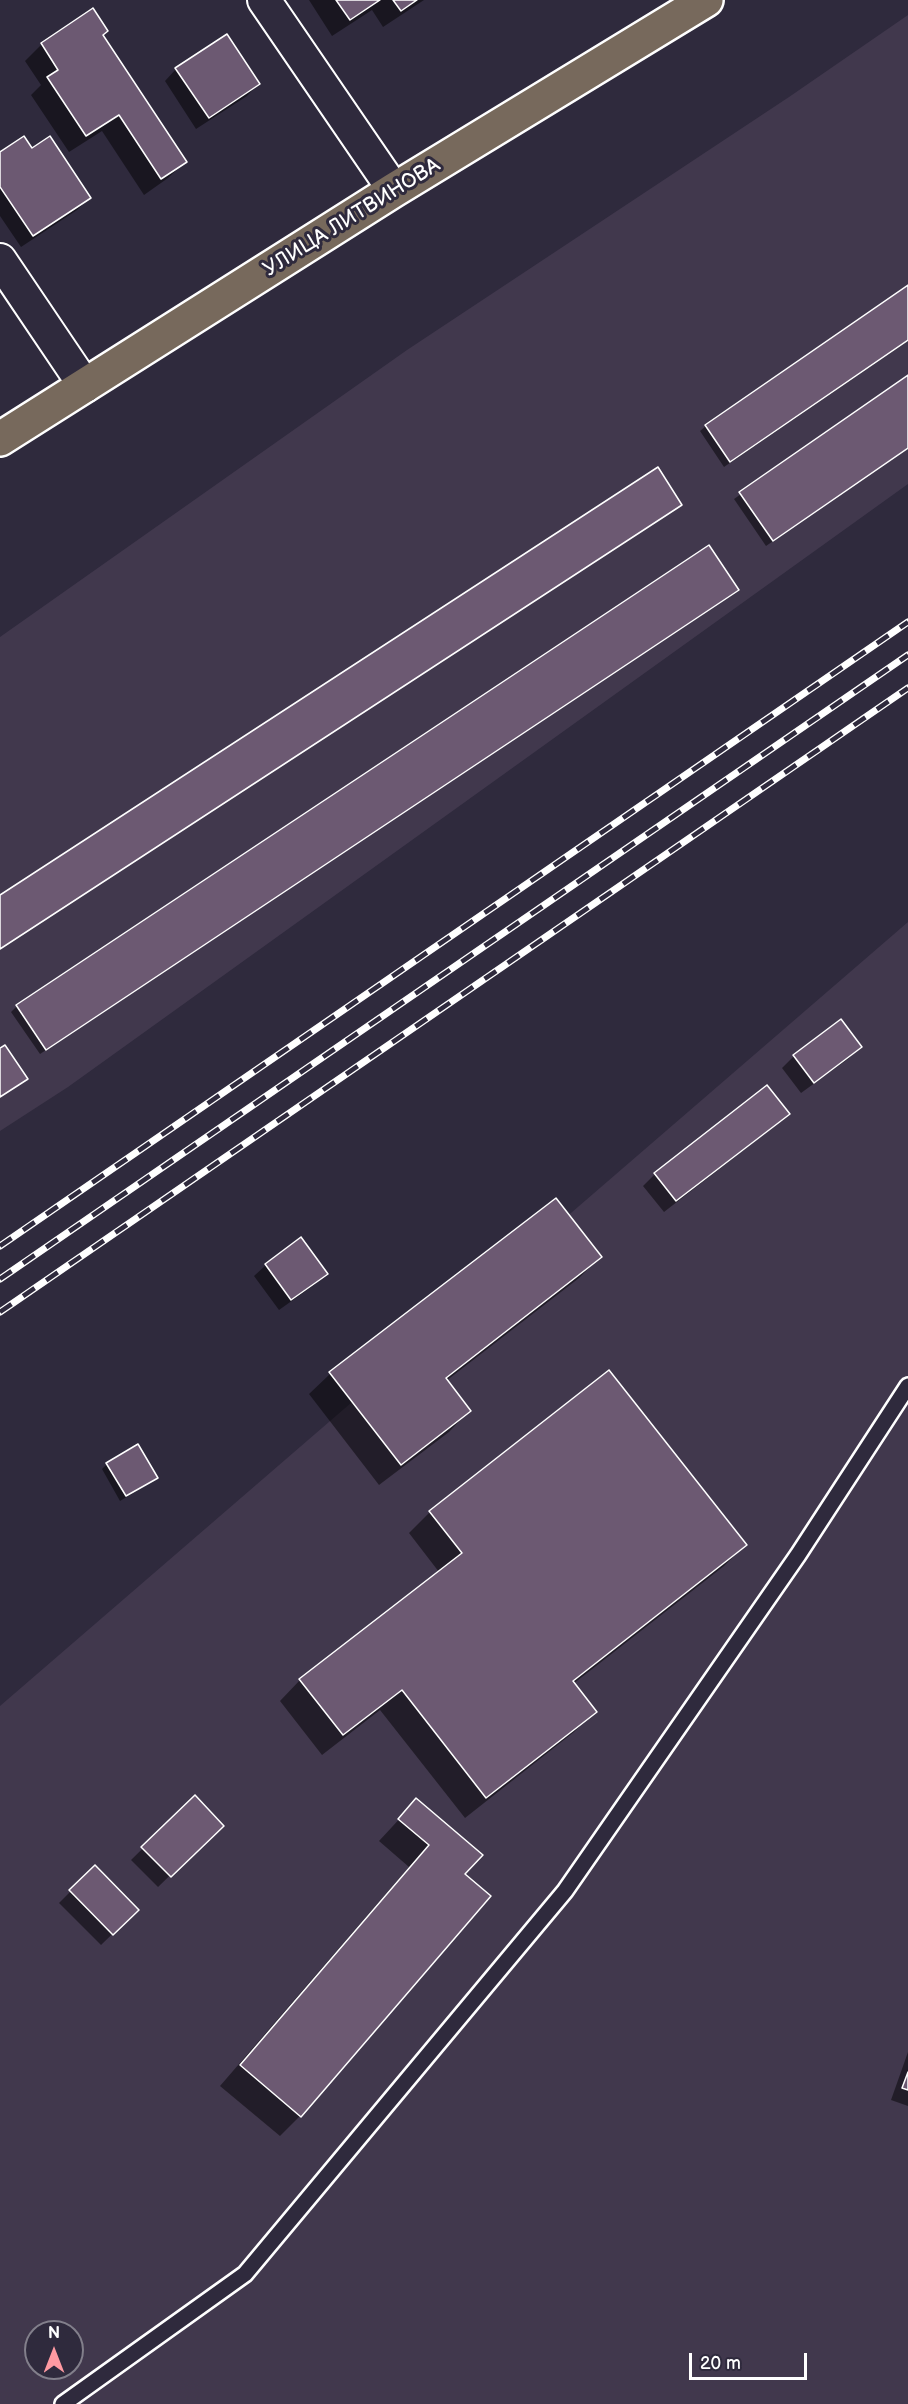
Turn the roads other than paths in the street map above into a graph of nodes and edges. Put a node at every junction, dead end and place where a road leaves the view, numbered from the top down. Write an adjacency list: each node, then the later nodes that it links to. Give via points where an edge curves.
1 (264, 0): 3 (street)
2 (706, 0): 3 (main road, УЛИЦА ЛИТВИНОВА)
3 (394, 190): 5 (main road, УЛИЦА ЛИТВИНОВА)
4 (0, 260): 5 (street)
5 (85, 386): 6 (main road, УЛИЦА ЛИТВИНОВА)
6 (0, 439)
7 (908, 1386): 8 (lane, via 798,1555 550,1910 245,2274)
8 (63, 2404)

